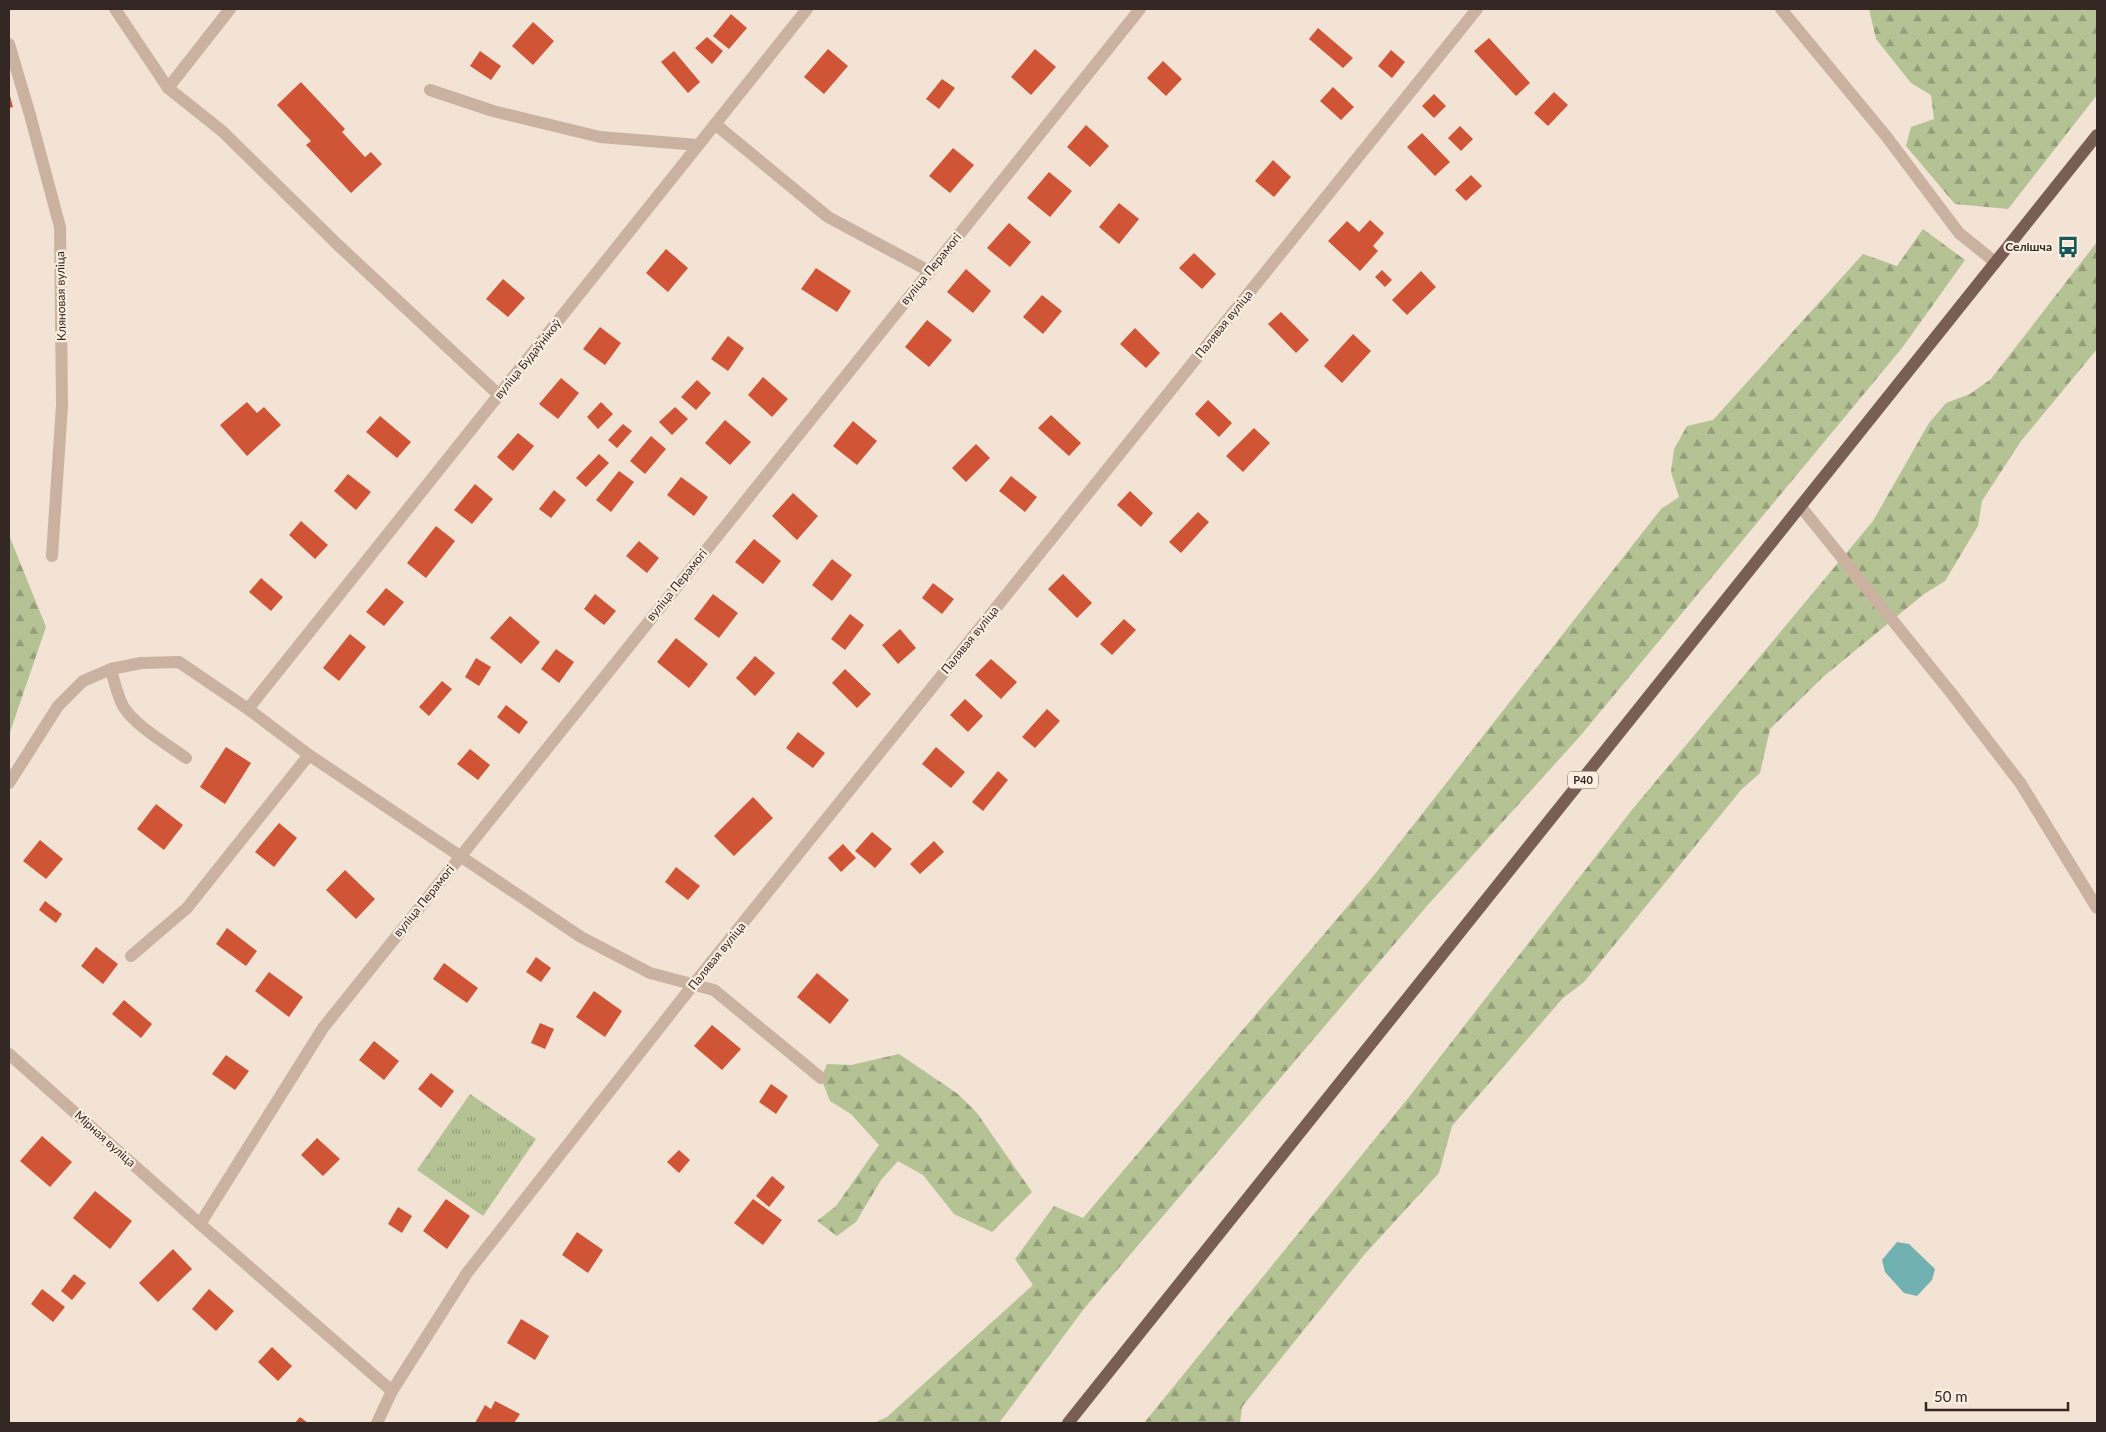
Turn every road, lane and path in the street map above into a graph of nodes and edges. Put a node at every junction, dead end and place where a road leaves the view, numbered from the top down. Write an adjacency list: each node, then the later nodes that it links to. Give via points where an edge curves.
1 (114, 9): 8 (street)
2 (230, 9): 8 (street)
3 (807, 9): 10 (street, вуліца Будаўнікоў)
4 (1140, 9): 14 (street, вуліца Перамогі)
5 (1477, 9): 26 (street, Палявая вуліца)
6 (1781, 9): 13 (street, via 1886,136 1959,233)
7 (9, 44): 17 (street, Кляновая вуліца, via 60,227 62,406)
8 (168, 88): 15 (street, via 222,130 338,245)
9 (430, 90): 12 (street, via 492,111 600,137)
10 (716, 124): 12 (street, вуліца Будаўнікоў); 14 (street, via 828,217)
11 (2097, 135): 13 (main road, Р40)
12 (698, 145): 15 (street, вуліца Будаўнікоў)
13 (1995, 262): 16 (main road, Р40)
14 (929, 271): 23 (street, вуліца Перамогі)
15 (499, 395): 19 (street, вуліца Будаўнікоў)
16 (1801, 507): 24 (street, via 2021,784); 32 (main road, Р40)
17 (52, 556)
18 (111, 669): 19 (street, via 141,663 179,662); 21 (street, via 116,692 124,708 136,721); 22 (street, via 84,681 58,706)
19 (248, 709): 20 (street)
20 (309, 755): 23 (street); 25 (street, via 187,908)
21 (186, 758)
22 (9, 783)
23 (460, 855): 26 (street, via 582,937 650,973); 29 (street, вуліца Перамогі, via 323,1028)
24 (2097, 908)
25 (131, 956)
26 (694, 985): 28 (street, via 714,990); 30 (street, Палявая вуліца, via 467,1274)
27 (9, 1054): 29 (street, Мірная вуліца)
28 (821, 1078)
29 (200, 1224): 30 (street, Мірная вуліца)
30 (392, 1391): 31 (street, Палявая вуліца)
31 (376, 1423)
32 (1068, 1423)

